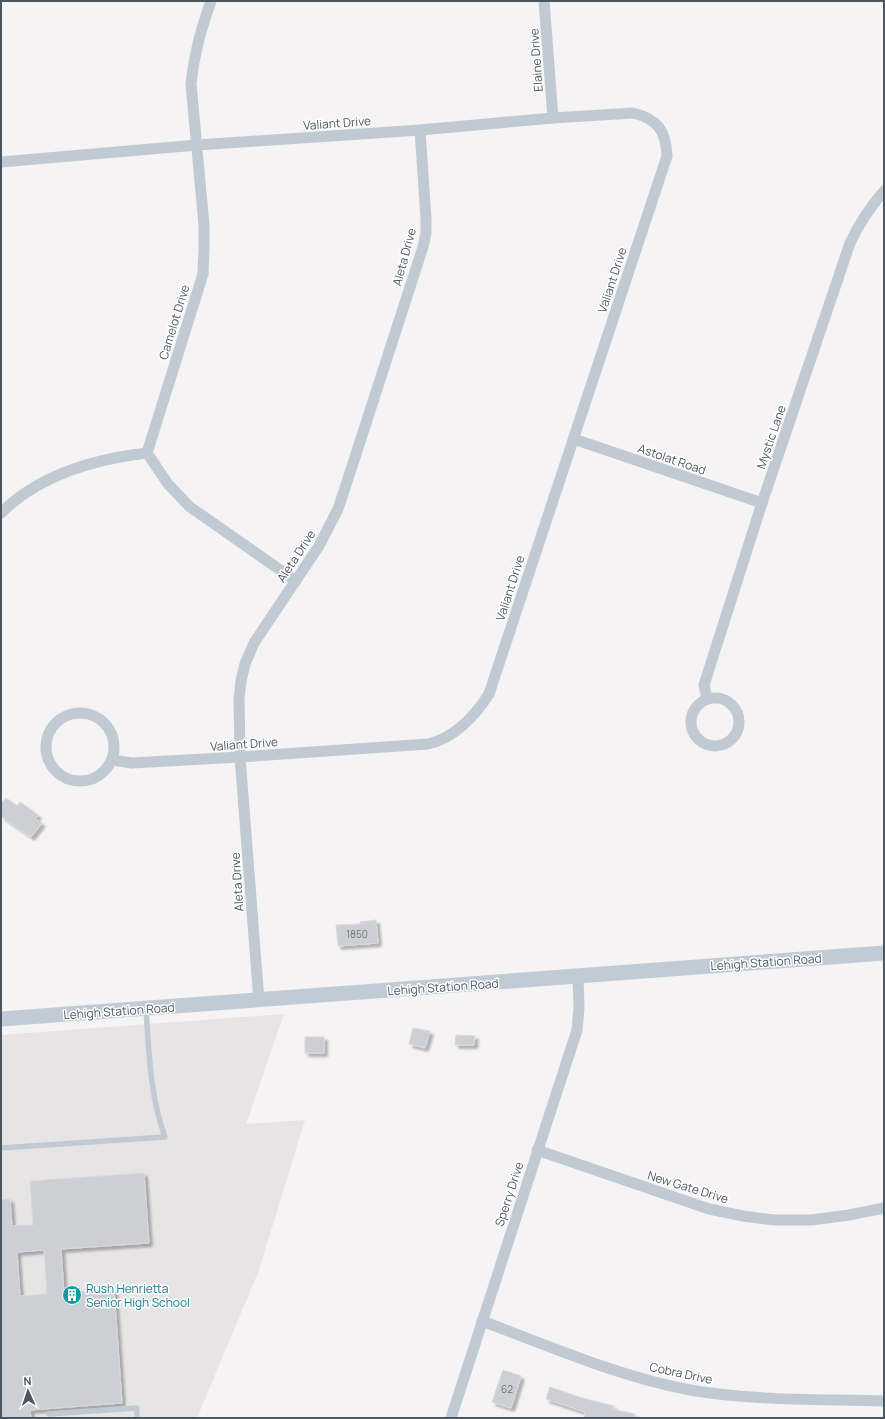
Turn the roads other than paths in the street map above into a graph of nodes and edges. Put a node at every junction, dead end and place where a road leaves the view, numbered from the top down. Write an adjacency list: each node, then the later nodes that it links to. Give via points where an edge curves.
1 (211, 1): 5 (street, Camelot Drive, via 193,61 192,84)
2 (544, 1): 3 (street, Elaine Drive)
3 (552, 118): 4 (street, Valiant Drive); 8 (street, Valiant Drive, via 634,113 642,115 652,120 665,137 667,156)
4 (420, 130): 5 (street, Valiant Drive); 12 (street, Aleta Drive, via 426,219 423,247 338,509 319,546)
5 (197, 145): 6 (street, Valiant Drive); 9 (street, Camelot Drive, via 204,225 203,274)
6 (1, 162)
7 (884, 192): 10 (street, Mystic Lane, via 866,214 850,243)
8 (574, 439): 10 (street, Astolat Road); 14 (street, Valiant Drive, via 489,694 465,723 437,742 428,744)
9 (147, 454): 11 (street, via 119,456 60,474 31,490); 12 (street, via 168,484 190,507)
10 (762, 503): 13 (street, Mystic Lane, via 704,685)
11 (1, 513)
12 (296, 581): 14 (street, Aleta Drive, via 254,643 245,664 240,681 239,699)
13 (707, 699): 13 (street, via 723,699 736,710 739,726 736,734 724,744 709,745 696,737 693,731 691,723 695,709)
14 (240, 757): 15 (street, Valiant Drive, via 132,763); 18 (street, Aleta Drive)
15 (112, 760): 15 (street, via 113,738 108,728 90,714 68,715 58,720 46,739 48,762 55,771 69,780 86,781 97,777 106,770)
16 (884, 953): 17 (main road, Lehigh Station Road)
17 (578, 976): 18 (main road, Lehigh Station Road); 22 (street, Sperry Drive, via 577,1030)
18 (258, 1001): 19 (main road, Lehigh Station Road)
19 (146, 1009): 20 (main road, Lehigh Station Road); 21 (lane, via 151,1086 164,1137)
20 (1, 1019)
21 (1, 1148)
22 (537, 1150): 23 (street, New Gate Drive, via 709,1210 743,1216 774,1220 811,1220); 24 (street, Sperry Drive)
23 (884, 1208)
24 (482, 1321): 25 (street, Cobra Drive, via 600,1365 689,1390 745,1397); 28 (street, Sperry Drive)
25 (884, 1401)
26 (137, 1413): 27 (lane)
27 (49, 1414)
28 (451, 1418)

